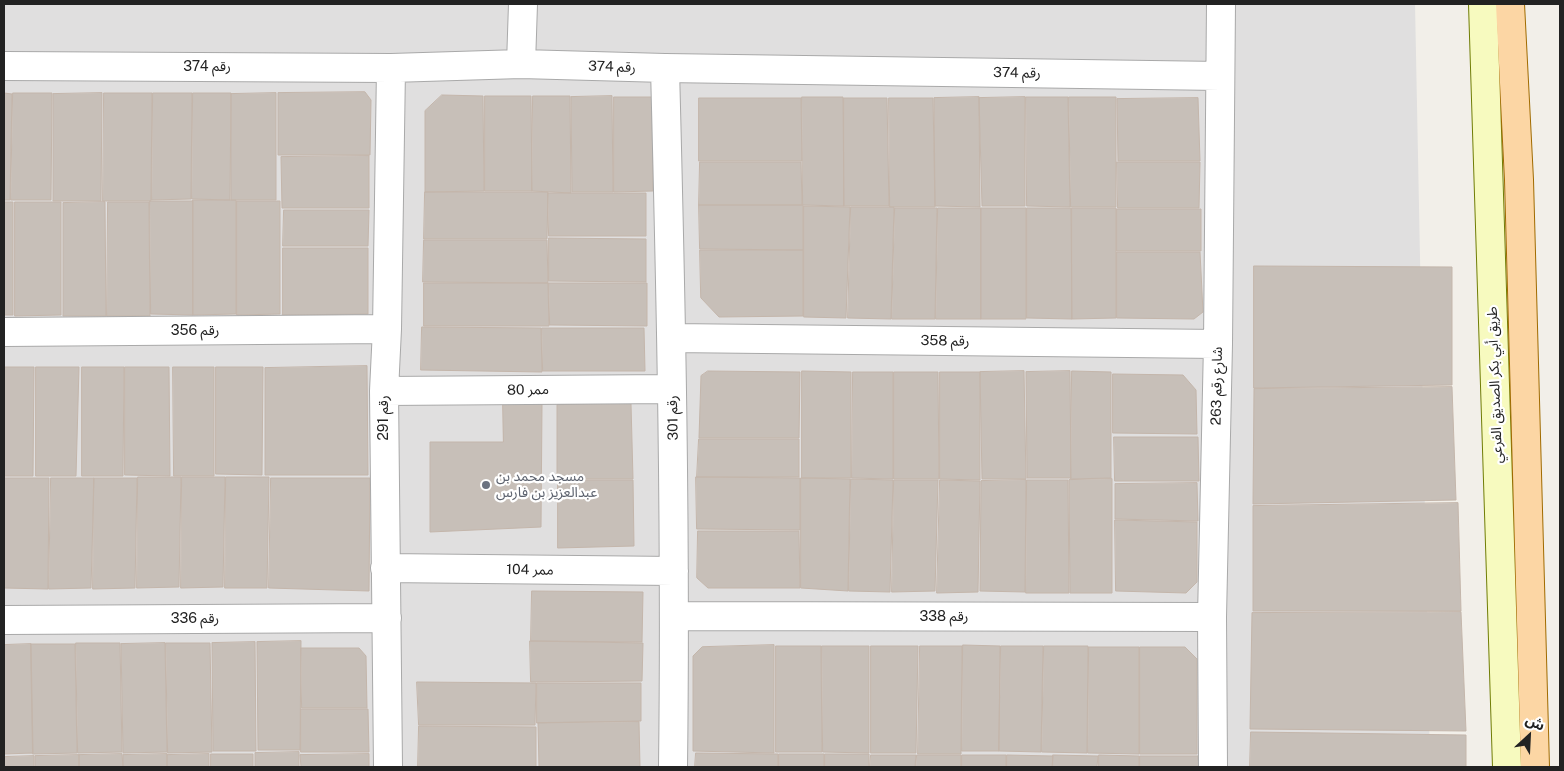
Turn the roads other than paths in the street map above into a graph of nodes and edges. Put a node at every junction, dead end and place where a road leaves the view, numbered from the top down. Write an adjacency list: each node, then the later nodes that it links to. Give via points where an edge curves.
1 (523, 4): 6 (street)
2 (1221, 4): 10 (street, شارع رقم 263)
3 (1482, 4): 27 (main road, طريق أبي بكر الصديق الفرعي)
4 (1510, 4): 11 (main road)
5 (1525, 4): 11 (main road)
6 (521, 64): 8 (street, رقم 374); 9 (street, رقم 374)
7 (4, 66): 8 (street, رقم 374)
8 (391, 68): 12 (street, رقم 291)
9 (666, 68): 10 (street, رقم 374); 14 (street, رقم 301)
10 (1220, 76): 15 (street, شارع رقم 263)
11 (1519, 180): 28 (main road)
12 (387, 329): 13 (street, رقم 356); 17 (street, رقم 291)
13 (4, 332)
14 (672, 338): 15 (street, رقم 358); 16 (street, رقم 301)
15 (1218, 344): 22 (street, شارع رقم 263)
16 (672, 388): 17 (street, ممر 80); 19 (street, رقم 301)
17 (384, 391): 18 (street, رقم 291)
18 (385, 568): 19 (street, ممر 104); 21 (street, رقم 291)
19 (674, 571): 20 (street, رقم 301)
20 (675, 616): 22 (street, رقم 338); 25 (street, رقم 301)
21 (387, 618): 23 (street, رقم 336); 24 (street, رقم 291)
22 (1212, 618): 26 (street, شارع رقم 263)
23 (4, 620)
24 (388, 767)
25 (673, 767)
26 (1213, 767)
27 (1507, 767)
28 (1535, 767)

